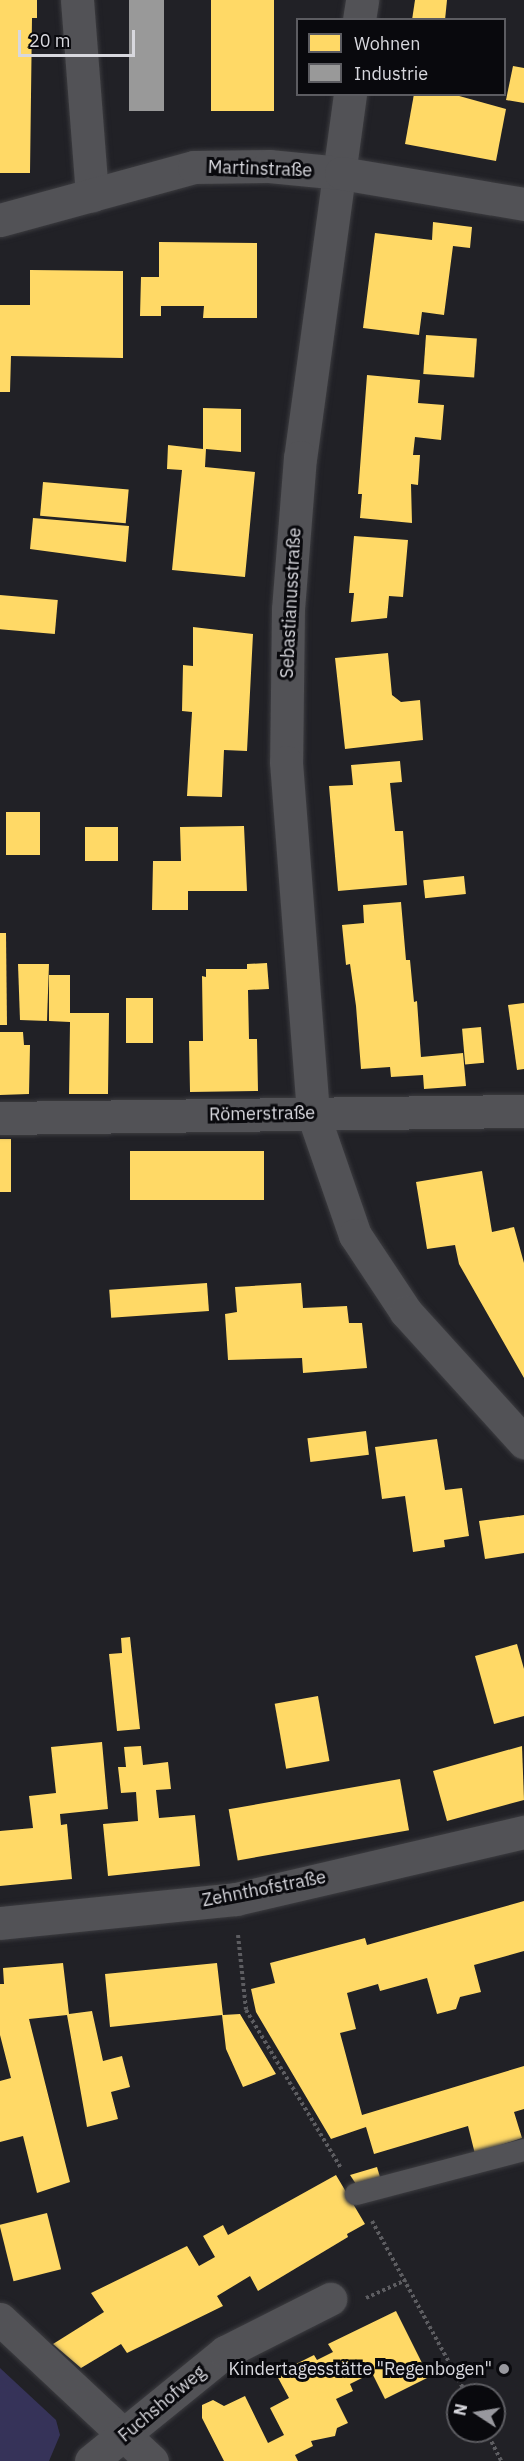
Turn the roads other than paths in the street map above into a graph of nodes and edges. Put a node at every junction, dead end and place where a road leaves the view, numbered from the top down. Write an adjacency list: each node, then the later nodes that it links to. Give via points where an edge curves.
1 (76, 0): 6 (street)
2 (362, 0): 3 (street)
3 (359, 18)
4 (350, 96): 5 (street, Sebastianusstraße)
5 (341, 173): 6 (street, Martinstraße, via 269,166 195,167); 7 (street, Martinstraße); 10 (street, Sebastianusstraße, via 300,458 288,609 286,762)
6 (92, 195): 8 (street, Martinstraße)
7 (524, 204)
8 (0, 219)
9 (524, 1111): 10 (street, Römerstraße)
10 (313, 1113): 11 (street, Römerstraße); 12 (street, Sebastianusstraße, via 355,1235 406,1312)
11 (0, 1118)
12 (524, 1442)
13 (524, 1832): 14 (street, Zehnthofstraße, via 236,1899)
14 (0, 1923)
15 (524, 2150): 16 (lane)
16 (356, 2194)
17 (330, 2299): 19 (street, Fuchshofweg, via 225,2352)
18 (0, 2319): 19 (street)
19 (126, 2434): 20 (street, Fuchshofweg); 21 (street)
20 (91, 2461)
21 (152, 2461)

